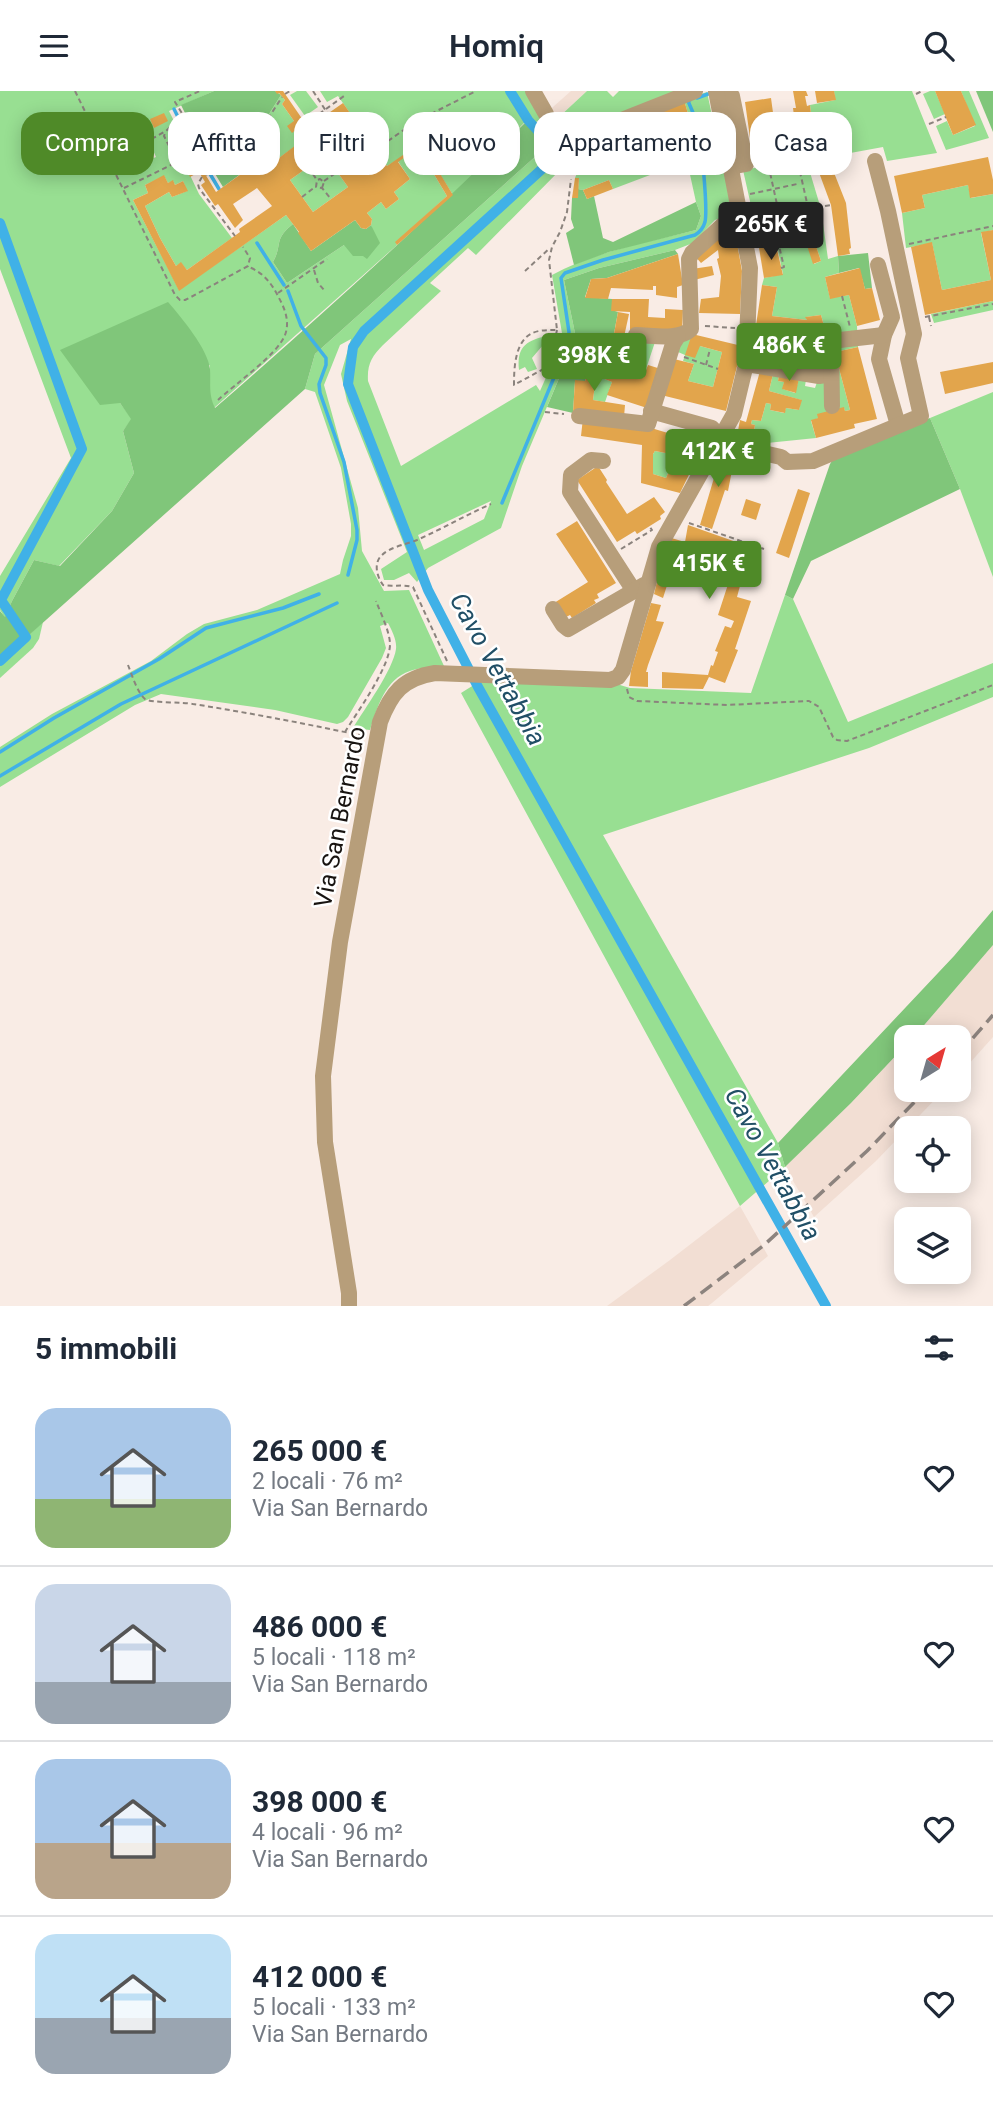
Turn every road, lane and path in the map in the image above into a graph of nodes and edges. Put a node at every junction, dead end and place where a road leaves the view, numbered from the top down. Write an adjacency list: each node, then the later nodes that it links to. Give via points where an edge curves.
1 (75, 91): 31 (path)
2 (200, 91): 19 (path, via 175,102 182,116)
3 (290, 91): 13 (path)
4 (313, 91): 12 (path)
5 (476, 91): 21 (path)
6 (533, 91): 15 (street)
7 (695, 91): 16 (street)
8 (922, 91): 9 (path)
9 (916, 94)
10 (722, 95): 41 (street, via 738,165)
11 (344, 96): 12 (path)
12 (325, 110): 14 (path)
13 (273, 112)
14 (322, 112)
15 (546, 112)
16 (642, 112)
17 (946, 117): 18 (path)
18 (929, 124)
19 (166, 131): 20 (path); 31 (path, via 164,136 177,162)
20 (155, 137)
21 (389, 140)
22 (875, 161): 79 (street, via 914,334 908,358 921,417)
23 (314, 175): 27 (path)
24 (333, 175): 28 (path)
25 (572, 175): 48 (path, via 567,212)
26 (202, 177): 44 (path, via 199,188)
27 (317, 180): 28 (path); 30 (path)
28 (324, 181): 32 (path)
29 (797, 184): 33 (path)
30 (316, 187): 32 (path); 35 (path)
31 (124, 188): 52 (path, via 180,300)
32 (322, 188): 36 (path)
33 (774, 189): 34 (path); 37 (path); 37 (path, via 769,168 799,163 807,203 779,209)
34 (746, 195)
35 (302, 197)
36 (331, 199)
37 (778, 205): 40 (path)
38 (831, 205): 39 (path)
39 (825, 206)
40 (761, 209)
41 (740, 216): 61 (street, via 723,225 689,259); 70 (street, via 751,280)
42 (788, 217): 53 (path, via 787,230 776,233)
43 (993, 226): 46 (path)
44 (235, 236)
45 (764, 239): 49 (path)
46 (909, 244)
47 (243, 247): 52 (path, via 250,258)
48 (551, 247): 55 (path); 64 (path, via 549,270)
49 (766, 247)
50 (327, 259): 54 (path)
51 (878, 265): 66 (street, via 892,317)
52 (248, 266): 57 (path, via 264,275)
53 (781, 268)
54 (313, 269): 56 (path); 57 (path)
55 (525, 271)
56 (325, 291)
57 (277, 294): 74 (path, via 287,319 285,335 273,352)
58 (993, 304): 59 (path)
59 (929, 316): 60 (path); 62 (path)
60 (923, 317)
61 (691, 324): 63 (path); 67 (street, via 691,329)
62 (931, 326)
63 (744, 329)
64 (557, 330): 64 (path, via 534,332 523,341 515,360 514,385 549,366)
65 (636, 335): 67 (street)
66 (884, 335): 73 (street, via 831,341); 79 (street, via 879,359)
67 (678, 336): 69 (street)
68 (710, 349): 71 (path)
69 (670, 353): 71 (path); 76 (street)
70 (746, 364): 73 (street); 80 (street, via 734,414)
71 (706, 365): 72 (path)
72 (718, 369)
73 (825, 375): 75 (street)
74 (218, 400)
75 (832, 406)
76 (651, 411): 78 (street, via 648,424); 80 (street, via 712,428)
77 (545, 412): 78 (path)
78 (579, 416)
79 (898, 425): 80 (street, via 813,461 788,462 727,445)
80 (720, 435): 83 (street)
81 (603, 461): 86 (street, via 591,460 570,475 570,492)
82 (491, 504): 92 (path, via 391,550 378,561 380,581 413,587)
83 (675, 519): 85 (path); 87 (street, via 659,547)
84 (649, 526): 86 (path, via 652,530 621,549)
85 (764, 549)
86 (615, 562): 88 (street)
87 (649, 583): 88 (street); 93 (street)
88 (634, 591): 90 (street, via 568,629)
89 (376, 601): 95 (path, via 390,649 383,670)
90 (553, 609)
91 (128, 665): 95 (path, via 146,701 197,704)
92 (464, 675): 93 (street, Via San Bernardo); 96 (street, Via San Bernardo, via 427,674 406,681 386,707)
93 (618, 677): 94 (path, via 629,697 637,701 727,705 809,701 819,707 833,737 847,741)
94 (993, 685)
95 (345, 732): 96 (path)
96 (377, 739): 97 (street, Via San Bernardo, via 340,942 323,1076 325,1142)
97 (349, 1306)

